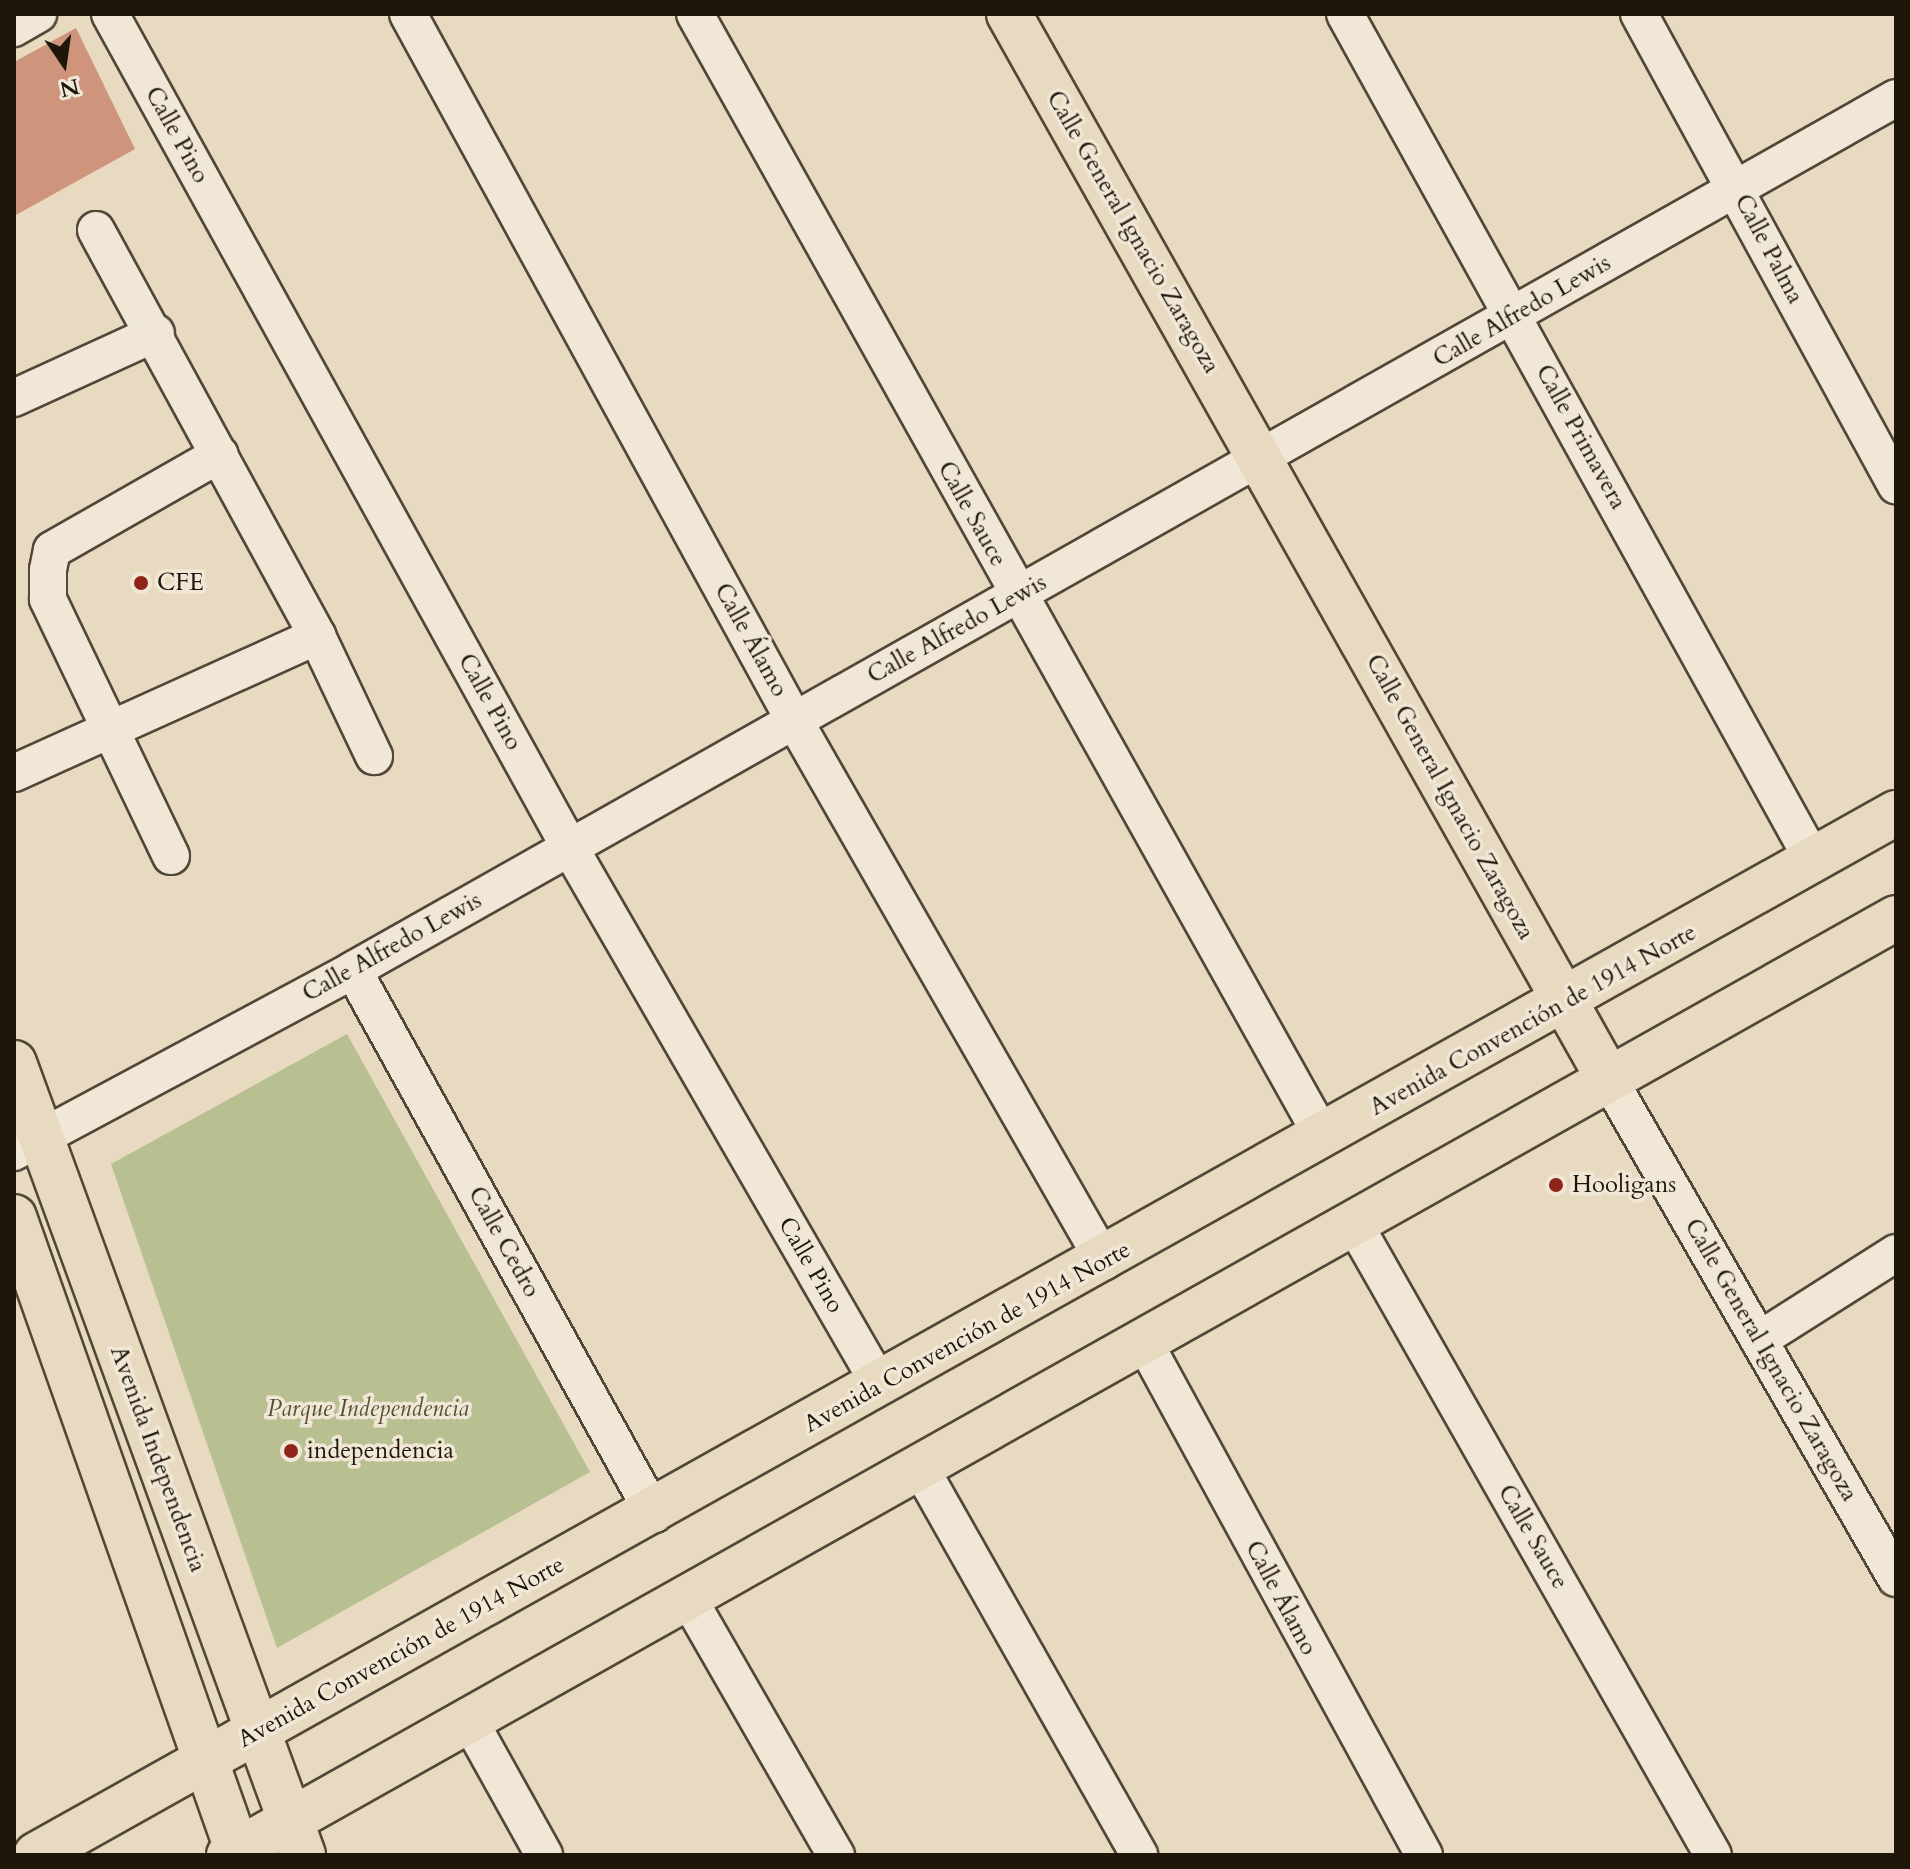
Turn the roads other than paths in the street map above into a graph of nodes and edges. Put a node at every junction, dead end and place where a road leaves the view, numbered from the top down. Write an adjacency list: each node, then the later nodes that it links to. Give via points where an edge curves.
1 (38, 14): 8 (street)
2 (110, 14): 25 (street, Calle Pino)
3 (408, 14): 20 (street, Calle Álamo)
4 (695, 14): 18 (street, Calle Sauce)
5 (1009, 14): 16 (main road, Calle General Ignacio Zaragoza)
6 (1345, 14): 12 (street, Calle Primavera)
7 (1639, 14): 10 (street, Calle Palma)
8 (14, 28)
9 (1896, 98): 10 (street, Calle Alfredo Lewis)
10 (1737, 190): 12 (street, Calle Alfredo Lewis); 17 (street, Calle Palma)
11 (96, 230): 13 (street)
12 (1514, 315): 16 (street, Calle Alfredo Lewis); 27 (street, Calle Primavera)
13 (156, 333): 14 (street); 15 (street)
14 (14, 398)
15 (220, 454): 19 (street); 21 (street, via 52,550 48,599)
16 (1262, 459): 18 (street, Calle Alfredo Lewis); 30 (main road, Calle General Ignacio Zaragoza)
17 (1896, 485)
18 (1017, 594): 20 (street, Calle Alfredo Lewis); 33 (street, Calle Sauce)
19 (317, 636): 21 (street); 22 (street)
20 (794, 720): 25 (street, Calle Alfredo Lewis); 38 (street, Calle Álamo)
21 (107, 731): 23 (street); 26 (street)
22 (374, 756)
23 (14, 773)
24 (1896, 813): 27 (main road, Avenida Convención de 1914 Norte)
25 (570, 848): 29 (street, Calle Alfredo Lewis); 41 (street, Calle Pino)
26 (171, 856)
27 (1813, 860): 30 (main road, Avenida Convención de 1914 Norte)
28 (1896, 918): 32 (main road)
29 (353, 970): 34 (street, Calle Alfredo Lewis); 43 (street, Calle Cedro)
30 (1566, 1003): 32 (main road, Calle General Ignacio Zaragoza); 33 (main road, Avenida Convención de 1914 Norte)
31 (14, 1063): 34 (main road, Avenida Independencia)
32 (1608, 1078): 36 (main road); 40 (street, Calle General Ignacio Zaragoza)
33 (1323, 1137): 38 (main road, Avenida Convención de 1914 Norte)
34 (27, 1144): 47 (main road, Avenida Independencia)
35 (14, 1217): 48 (main road)
36 (1352, 1220): 39 (main road); 56 (street, Calle Sauce)
37 (1896, 1253): 40 (street)
38 (1104, 1261): 41 (main road, Avenida Convención de 1914 Norte)
39 (1142, 1338): 42 (main road); 55 (street, Calle Álamo)
40 (1759, 1340): 44 (street, Calle General Ignacio Zaragoza)
41 (880, 1385): 43 (main road, Avenida Convención de 1914 Norte)
42 (918, 1464): 45 (main road); 54 (street)
43 (654, 1514): 47 (main road, Avenida Convención de 1914 Norte)
44 (1896, 1578)
45 (688, 1598): 46 (main road); 53 (street)
46 (469, 1720): 49 (main road); 52 (street)
47 (257, 1730): 48 (main road, Avenida Convención de 1914 Norte); 49 (main road, Avenida Independencia)
48 (207, 1759): 50 (main road); 51 (main road, Avenida Convención de 1914 Norte)
49 (296, 1837): 50 (main road)
50 (235, 1853)
51 (36, 1855)
52 (544, 1855)
53 (836, 1855)
54 (1139, 1855)
55 (1424, 1855)
56 (1713, 1855)

